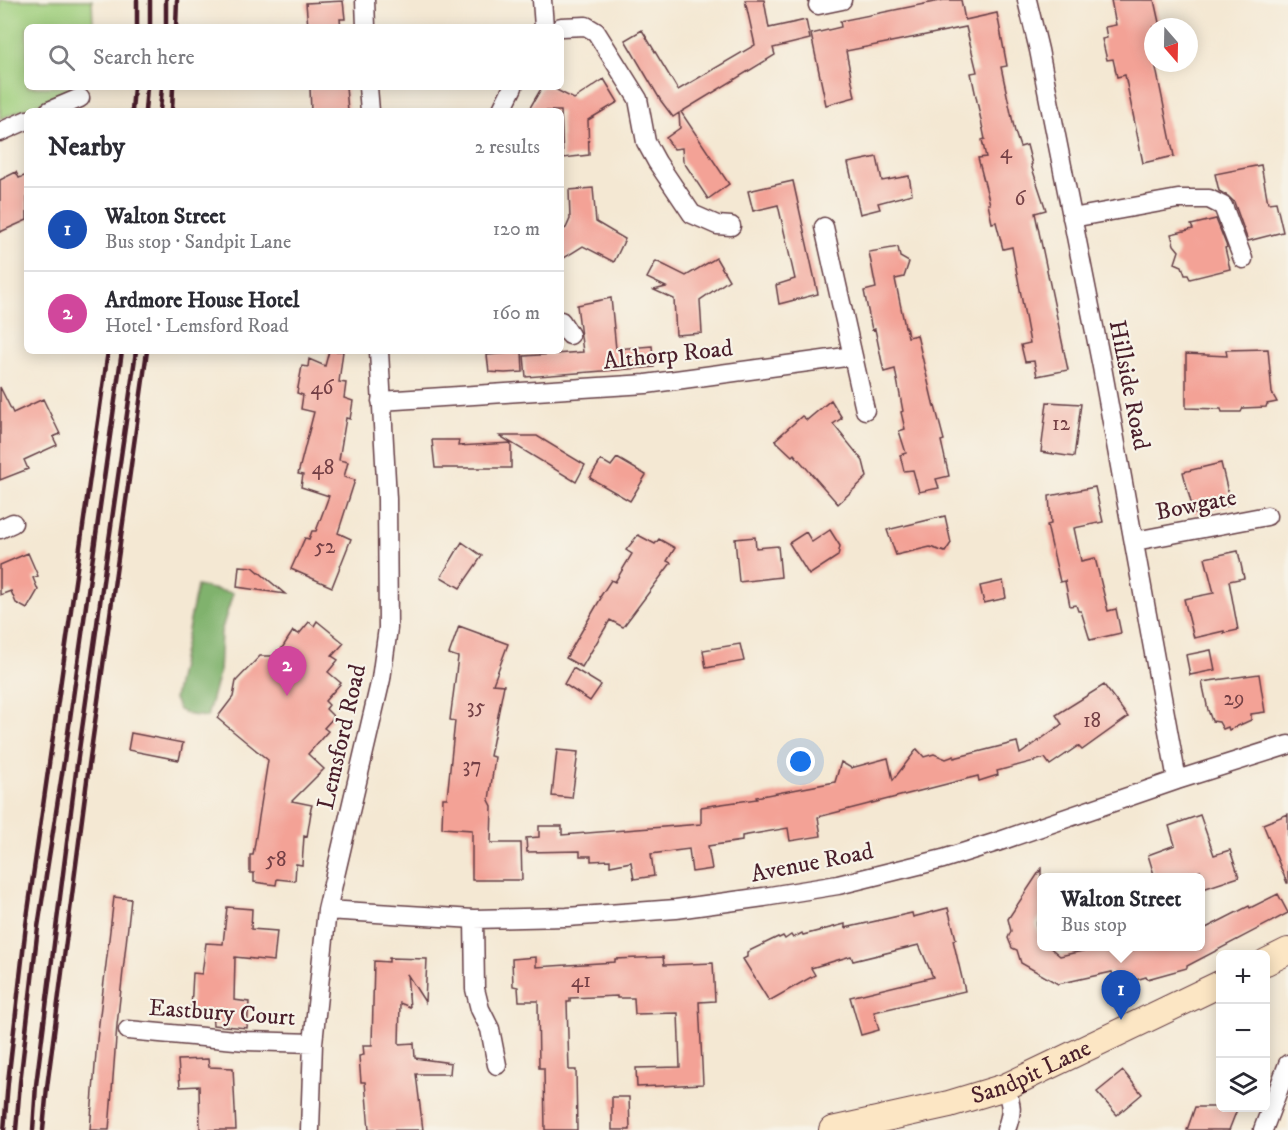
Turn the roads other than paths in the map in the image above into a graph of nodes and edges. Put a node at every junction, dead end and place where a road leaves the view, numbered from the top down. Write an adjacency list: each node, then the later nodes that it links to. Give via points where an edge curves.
1 (365, 0): 6 (street)
2 (542, 0): 7 (street)
3 (842, 0): 5 (street)
4 (1027, 0): 17 (street, Hillside Road)
5 (818, 4)
6 (366, 24)
7 (544, 24)
8 (564, 27): 18 (street, via 586,26 596,32 638,99 646,141 657,162 692,214)
9 (368, 90): 13 (street)
10 (512, 90): 14 (street)
11 (80, 98): 12 (street)
12 (57, 108)
13 (370, 108)
14 (502, 108)
15 (24, 121): 16 (street)
16 (0, 132)
17 (1072, 218): 20 (street, via 1178,199 1209,199 1223,206); 26 (street, Hillside Road)
18 (730, 226)
19 (824, 227): 22 (street)
20 (1243, 259)
21 (379, 354): 23 (street, Lemsford Road)
22 (853, 356): 23 (street, Althorp Road, via 646,384); 24 (street)
23 (381, 401): 29 (street, Lemsford Road, via 388,628 381,679)
24 (865, 410)
25 (1267, 516): 26 (street, Bowgate)
26 (1135, 541): 28 (street, Hillside Road)
27 (1288, 745): 28 (street, Avenue Road)
28 (1177, 780): 30 (street, Avenue Road, via 943,859 838,885 676,909)
29 (327, 910): 30 (street, Avenue Road); 35 (street, Lemsford Road)
30 (474, 919): 37 (street, via 475,989 490,1029)
31 (1288, 951): 32 (street)
32 (1270, 960)
33 (1216, 986): 38 (street, Sandpit Lane)
34 (128, 1030): 35 (street, Eastbury Court)
35 (313, 1043): 39 (street, Lemsford Road)
36 (1288, 1064): 42 (street)
37 (497, 1065)
38 (1005, 1087): 40 (street, Sandpit Lane); 41 (street, via 1012,1104)
39 (310, 1130)
40 (832, 1130)
41 (1006, 1130)
42 (1263, 1130)

